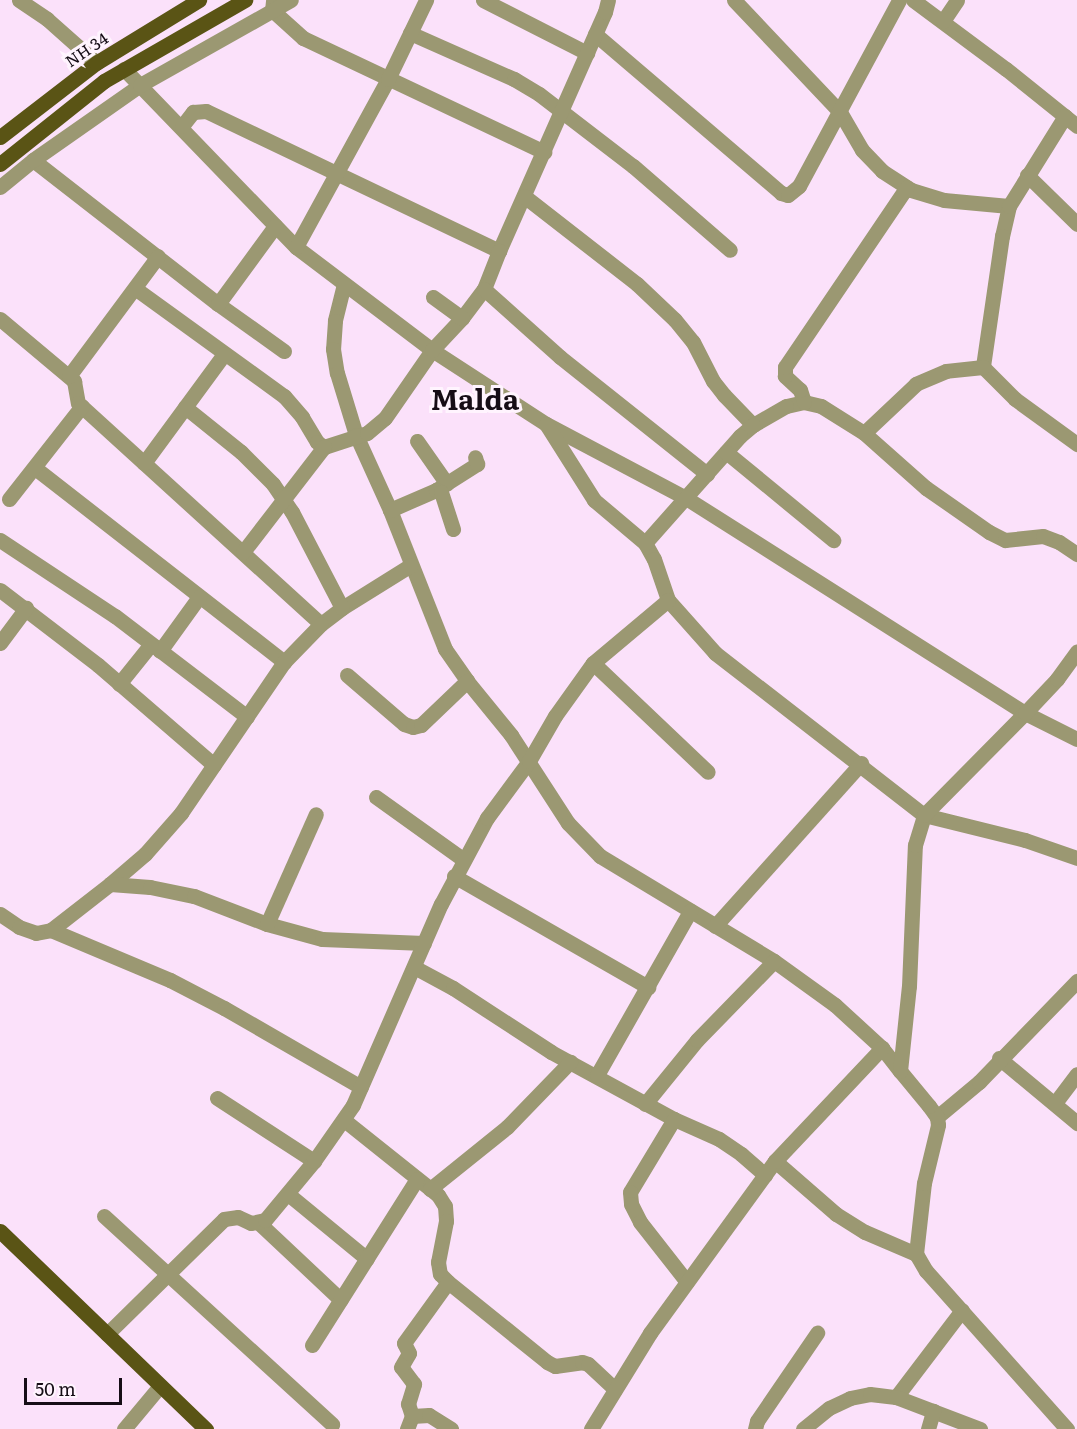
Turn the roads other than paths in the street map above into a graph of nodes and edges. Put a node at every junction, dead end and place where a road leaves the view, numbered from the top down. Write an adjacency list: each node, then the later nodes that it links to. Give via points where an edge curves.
1 (19, 0): 18 (street)
2 (193, 0): 18 (street)
3 (199, 0): 27 (main road, NH 34, via 96,63)
4 (245, 0): 19 (main road)
5 (291, 0): 13 (street)
6 (426, 0): 15 (street)
7 (483, 0): 17 (street)
8 (608, 0): 16 (street)
9 (734, 0): 23 (street)
10 (898, 0): 23 (street)
11 (913, 0): 14 (street)
12 (957, 0): 14 (street)
13 (273, 5): 20 (street, via 303,39); 21 (street)
14 (943, 21): 24 (street)
15 (410, 33): 20 (street); 22 (street, via 514,79)
16 (595, 34): 17 (street); 23 (street, via 781,193 788,195 799,186)
17 (587, 53): 22 (street)
18 (92, 59): 26 (street)
19 (124, 69): 21 (street); 30 (main road)
20 (388, 80): 28 (street); 31 (street)
21 (140, 85): 25 (street); 29 (street)
22 (562, 110): 28 (street); 40 (street)
23 (840, 111): 34 (street, via 862,150 882,171)
24 (1071, 121): 32 (street)
25 (182, 126): 31 (street, via 193,112 206,111); 38 (street)
26 (0, 128)
27 (0, 137)
28 (544, 152): 35 (street)
29 (33, 160): 33 (street); 42 (street)
30 (0, 164)
31 (339, 172): 39 (street); 41 (street)
32 (1027, 175): 36 (street); 37 (street)
33 (0, 187)
34 (907, 187): 36 (street, via 944,200); 55 (street, via 785,367 785,376 800,390)
35 (524, 196): 41 (street); 59 (street, via 637,284 675,320 693,342 713,381)
36 (1009, 206): 53 (street)
37 (1077, 224)
38 (274, 226): 39 (street); 47 (street)
39 (296, 247): 43 (street)
40 (730, 250)
41 (499, 251): 45 (street)
42 (158, 256): 44 (street); 47 (street)
43 (344, 284): 50 (street); 61 (street, via 333,349)
44 (136, 289): 52 (street); 54 (street)
45 (484, 289): 48 (street); 69 (street, via 560,357)
46 (433, 297): 48 (street)
47 (218, 304): 51 (street)
48 (462, 318): 50 (street)
49 (0, 319): 54 (street)
50 (432, 350): 58 (street); 61 (street, via 385,418 375,429)
51 (284, 351)
52 (224, 354): 57 (street); 64 (street, via 284,396)
53 (983, 366): 60 (street, via 946,371 916,384); 63 (street, via 1015,399)
54 (69, 376): 56 (street, via 76,386 76,400)
55 (804, 402): 59 (street, via 786,406); 60 (street, via 837,414)
56 (82, 406): 67 (street); 68 (street)
57 (185, 406): 67 (street); 73 (street, via 241,452)
58 (546, 424): 72 (street); 78 (street, via 594,500)
59 (753, 425): 65 (street)
60 (864, 433): 80 (street, via 926,488 989,532 1005,540 1043,536)
61 (356, 435): 64 (street); 74 (street)
62 (417, 441): 70 (street)
63 (1077, 444)
64 (324, 447): 73 (street)
65 (726, 452): 69 (street); 77 (street)
66 (476, 457): 70 (street, via 477,465)
67 (144, 463): 79 (street)
68 (35, 468): 71 (street); 83 (street)
69 (707, 474): 72 (street)
70 (442, 487): 74 (street); 75 (street)
71 (9, 498)
72 (686, 498): 78 (street); 96 (street)
73 (284, 500): 79 (street); 86 (street)
74 (390, 510): 81 (street)
75 (453, 529)
76 (0, 540): 89 (street)
77 (833, 540)
78 (645, 543): 84 (street)
79 (243, 552): 87 (street)
80 (1077, 554)
81 (411, 565): 86 (street); 94 (street, via 445,649)
82 (0, 590): 85 (street)
83 (198, 597): 89 (street); 91 (street)
84 (668, 600): 92 (street); 100 (street, via 715,653)
85 (26, 608): 88 (street); 95 (street)
86 (342, 608): 87 (street)
87 (321, 624): 91 (street)
88 (0, 643)
89 (156, 648): 95 (street); 97 (street)
90 (1077, 651): 96 (street)
91 (284, 662): 97 (street)
92 (593, 663): 99 (street); 102 (street)
93 (347, 675): 94 (street, via 404,724 413,727 421,725)
94 (467, 681): 99 (street)
95 (119, 684): 101 (street)
96 (1025, 713): 98 (street); 105 (street)
97 (247, 717): 101 (street)
98 (1077, 739)
99 (529, 761): 107 (street, via 487,818); 110 (street, via 568,823 600,856)
100 (861, 763): 105 (street); 113 (street)
101 (214, 765): 109 (street, via 181,813 145,854)
102 (708, 772)
103 (376, 797): 107 (street)
104 (316, 814): 112 (street)
105 (924, 814): 106 (street); 123 (street, via 915,845 909,986)
106 (1077, 858)
107 (464, 860): 108 (street)
108 (454, 876): 115 (street); 119 (street)
109 (111, 884): 112 (street, via 194,896); 114 (street)
110 (690, 911): 113 (street); 119 (street)
111 (0, 914): 114 (street, via 36,933)
112 (267, 924): 115 (street, via 322,939)
113 (715, 926): 116 (street)
114 (51, 930): 126 (street, via 206,999)
115 (424, 943): 117 (street)
116 (774, 961): 120 (street, via 835,1005); 129 (street, via 697,1040)
117 (414, 967): 122 (street); 126 (street)
118 (1077, 981): 121 (street)
119 (648, 987): 125 (street)
120 (882, 1048): 123 (street); 135 (street)
121 (999, 1058): 128 (street); 130 (street)
122 (570, 1062): 125 (street); 137 (street, via 507,1127)
123 (900, 1071): 130 (street)
124 (1077, 1074): 128 (street)
125 (597, 1076): 129 (street)
126 (361, 1087): 132 (street)
127 (217, 1098): 134 (street)
128 (1055, 1103): 133 (street)
129 (645, 1104): 131 (street)
130 (937, 1117): 142 (street)
131 (674, 1119): 136 (street, via 718,1139); 146 (street, via 630,1192 640,1221)
132 (344, 1120): 134 (street); 137 (street)
133 (1077, 1123)
134 (314, 1161): 138 (street)
135 (775, 1161): 136 (street); 142 (street, via 836,1214 865,1232)
136 (765, 1175): 146 (street)
137 (424, 1184): 143 (street); 145 (street, via 445,1206 438,1262 440,1274)
138 (288, 1194): 140 (street); 143 (street)
139 (104, 1216): 144 (street)
140 (259, 1223): 144 (street, via 238,1216 224,1219); 147 (street)
141 (0, 1231): 149 (main road)
142 (916, 1254): 148 (street, via 926,1272)
143 (367, 1259): 147 (street)
144 (167, 1275): 149 (street); 157 (street)
145 (448, 1282): 153 (street, via 547,1362 555,1366 588,1364); 156 (street, via 404,1342 409,1353 401,1367 414,1384 408,1404)
146 (687, 1282): 153 (street)
147 (341, 1300): 151 (street)
148 (963, 1311): 154 (street); 166 (street)
149 (107, 1334): 152 (main road)
150 (816, 1334): 162 (street)
151 (312, 1345)
152 (160, 1386): 158 (street); 159 (main road)
153 (615, 1389): 161 (street)
154 (896, 1397): 155 (street); 163 (street, via 870,1394 850,1398 829,1408)
155 (933, 1411): 164 (street); 165 (street)
156 (410, 1423): 160 (street, via 429,1415)
157 (332, 1424)
158 (124, 1429)
159 (206, 1429)
160 (451, 1429)
161 (591, 1429)
162 (755, 1429)
163 (803, 1429)
164 (928, 1429)
165 (980, 1429)
166 (1067, 1429)

